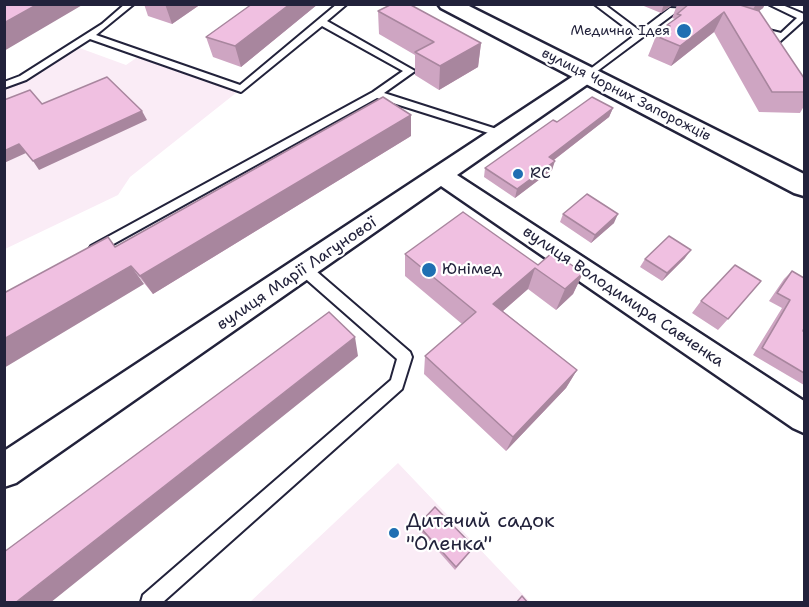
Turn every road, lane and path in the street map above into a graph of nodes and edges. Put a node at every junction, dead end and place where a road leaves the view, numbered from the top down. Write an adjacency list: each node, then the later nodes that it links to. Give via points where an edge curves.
1 (130, 4): 11 (lane)
2 (343, 4): 8 (lane)
3 (448, 4): 14 (street, вулиця Чорних Запорожців)
4 (598, 4): 10 (lane)
5 (772, 4): 7 (lane)
6 (702, 14): 10 (lane, via 673,10)
7 (804, 17): 12 (lane)
8 (322, 22): 11 (lane, via 242,89); 16 (lane, via 410,71)
9 (742, 24): 12 (lane)
10 (640, 35): 14 (lane)
11 (90, 36): 15 (lane, via 23,78)
12 (783, 36): 13 (lane, via 774,45)
13 (778, 51)
14 (588, 75): 17 (street, вулиця Марії Лагунової); 19 (street, вулиця Чорних Запорожців)
15 (4, 85)
16 (376, 94): 17 (lane); 20 (lane)
17 (502, 134): 18 (street, вулиця Марії Лагунової)
18 (442, 176): 21 (street, вулиця Марії Лагунової); 22 (street, вулиця Володимира Савченка)
19 (804, 186)
20 (87, 253)
21 (304, 269): 23 (street, вулиця Марії Лагунової); 24 (lane, via 405,357 397,384)
22 (804, 418)
23 (4, 471)
24 (150, 603)

